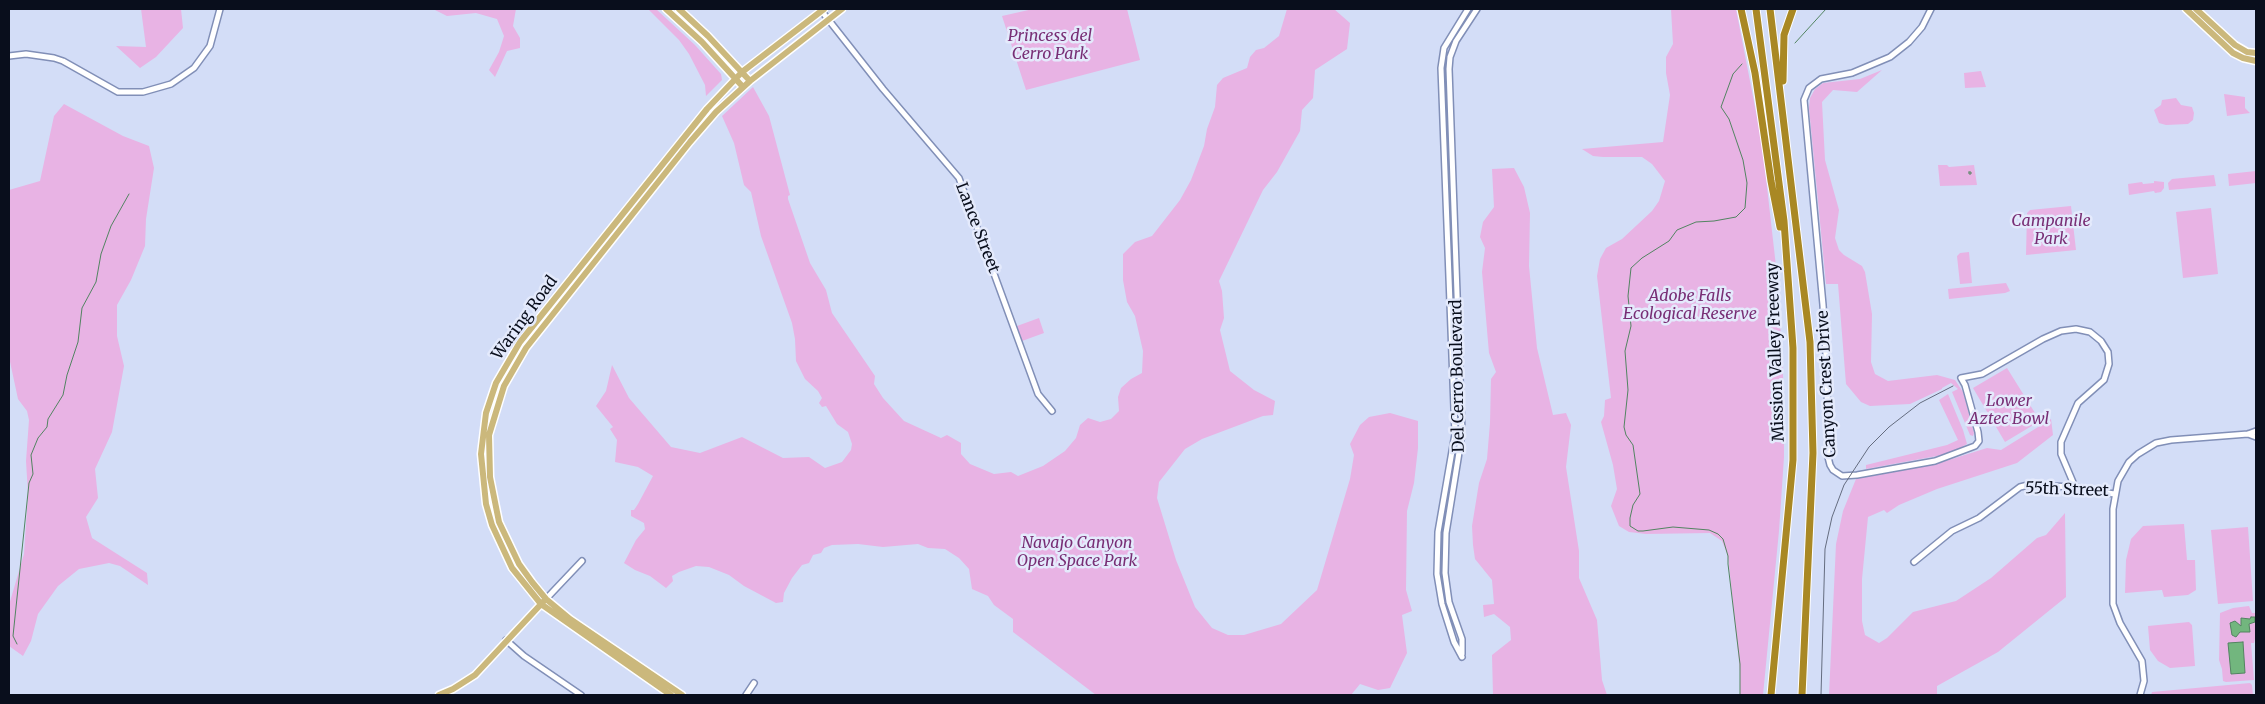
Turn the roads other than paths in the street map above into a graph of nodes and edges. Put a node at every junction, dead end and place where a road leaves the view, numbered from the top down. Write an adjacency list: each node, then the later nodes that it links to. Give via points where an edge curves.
1 (220, 9): 18 (street, via 210,46 194,68 171,84 143,92 118,92 54,58 26,54)
2 (666, 9): 22 (main road)
3 (679, 9): 20 (main road)
4 (822, 9): 16 (street, Lance Street); 20 (main road, Waring Road)
5 (842, 9): 16 (main road, Waring Road)
6 (1468, 9): 7 (street, Del Cerro Boulevard, via 1449,37 1441,68 1455,434 1438,532 1437,574 1442,604 1462,656 1462,639 1445,573 1446,533 1462,434 1449,58)
7 (1477, 9)
8 (1741, 9): 21 (highway)
9 (1746, 9): 21 (highway)
10 (1756, 9): 26 (highway, Mission Valley Freeway)
11 (1770, 9): 25 (highway, Mission Valley Freeway)
12 (1931, 9): 31 (street, Canyon Crest Drive, via 1922,27 1890,57 1852,73 1820,79 1809,88 1804,100 1823,305 1830,465 1842,476 1857,475 1935,461 1975,446 1979,441 1978,432 1961,378 1982,374 2043,338 2076,328 2090,332 2101,341 2108,352 2109,367 2104,380 2078,403 2062,442 2061,454)
13 (2186, 9): 19 (main road, via 2233,53)
14 (2196, 9): 17 (main road, via 2235,45)
15 (1794, 10): 25 (highway, via 1784,35)
16 (828, 19): 23 (main road, Waring Road); 27 (street, Lance Street, via 958,178 1038,394)
17 (2256, 53)
18 (9, 56)
19 (2256, 61)
20 (742, 72): 22 (main road, Waring Road); 23 (main road)
21 (1755, 73): 26 (highway)
22 (735, 78): 24 (main road); 35 (main road, Waring Road, via 706,109 520,342 496,383 482,433 481,477 486,504 508,561 525,585)
23 (750, 81): 24 (main road, Waring Road)
24 (743, 87): 35 (main road, Waring Road, via 685,148 526,348 504,386 490,434 488,455 494,501 499,522 516,558)
25 (1782, 102): 44 (highway, Mission Valley Freeway, via 1808,309 1813,412)
26 (1788, 268): 43 (highway, Mission Valley Freeway, via 1793,348 1793,460)
27 (1052, 411)
28 (2256, 431): 29 (street, 55th Street)
29 (2248, 434): 30 (street, 55th Street); 32 (street, 55th Street, via 2171,440 2148,447 2125,468)
30 (2256, 436)
31 (2075, 487): 32 (street, 55th Street); 34 (street, 55th Street, via 2028,485 2017,488 1979,518 1952,531)
32 (2114, 494): 45 (street, via 2113,604 2142,661 2144,681)
33 (582, 561): 35 (street)
34 (1914, 562)
35 (544, 601): 36 (main road); 40 (main road, Waring Road); 41 (main road, Waring Road)
36 (506, 640): 38 (main road, via 475,675); 39 (street)
37 (754, 683): 42 (street)
38 (439, 695)
39 (581, 695)
40 (671, 695)
41 (682, 695)
42 (746, 695)
43 (1771, 695)
44 (1802, 695)
45 (2140, 695)

